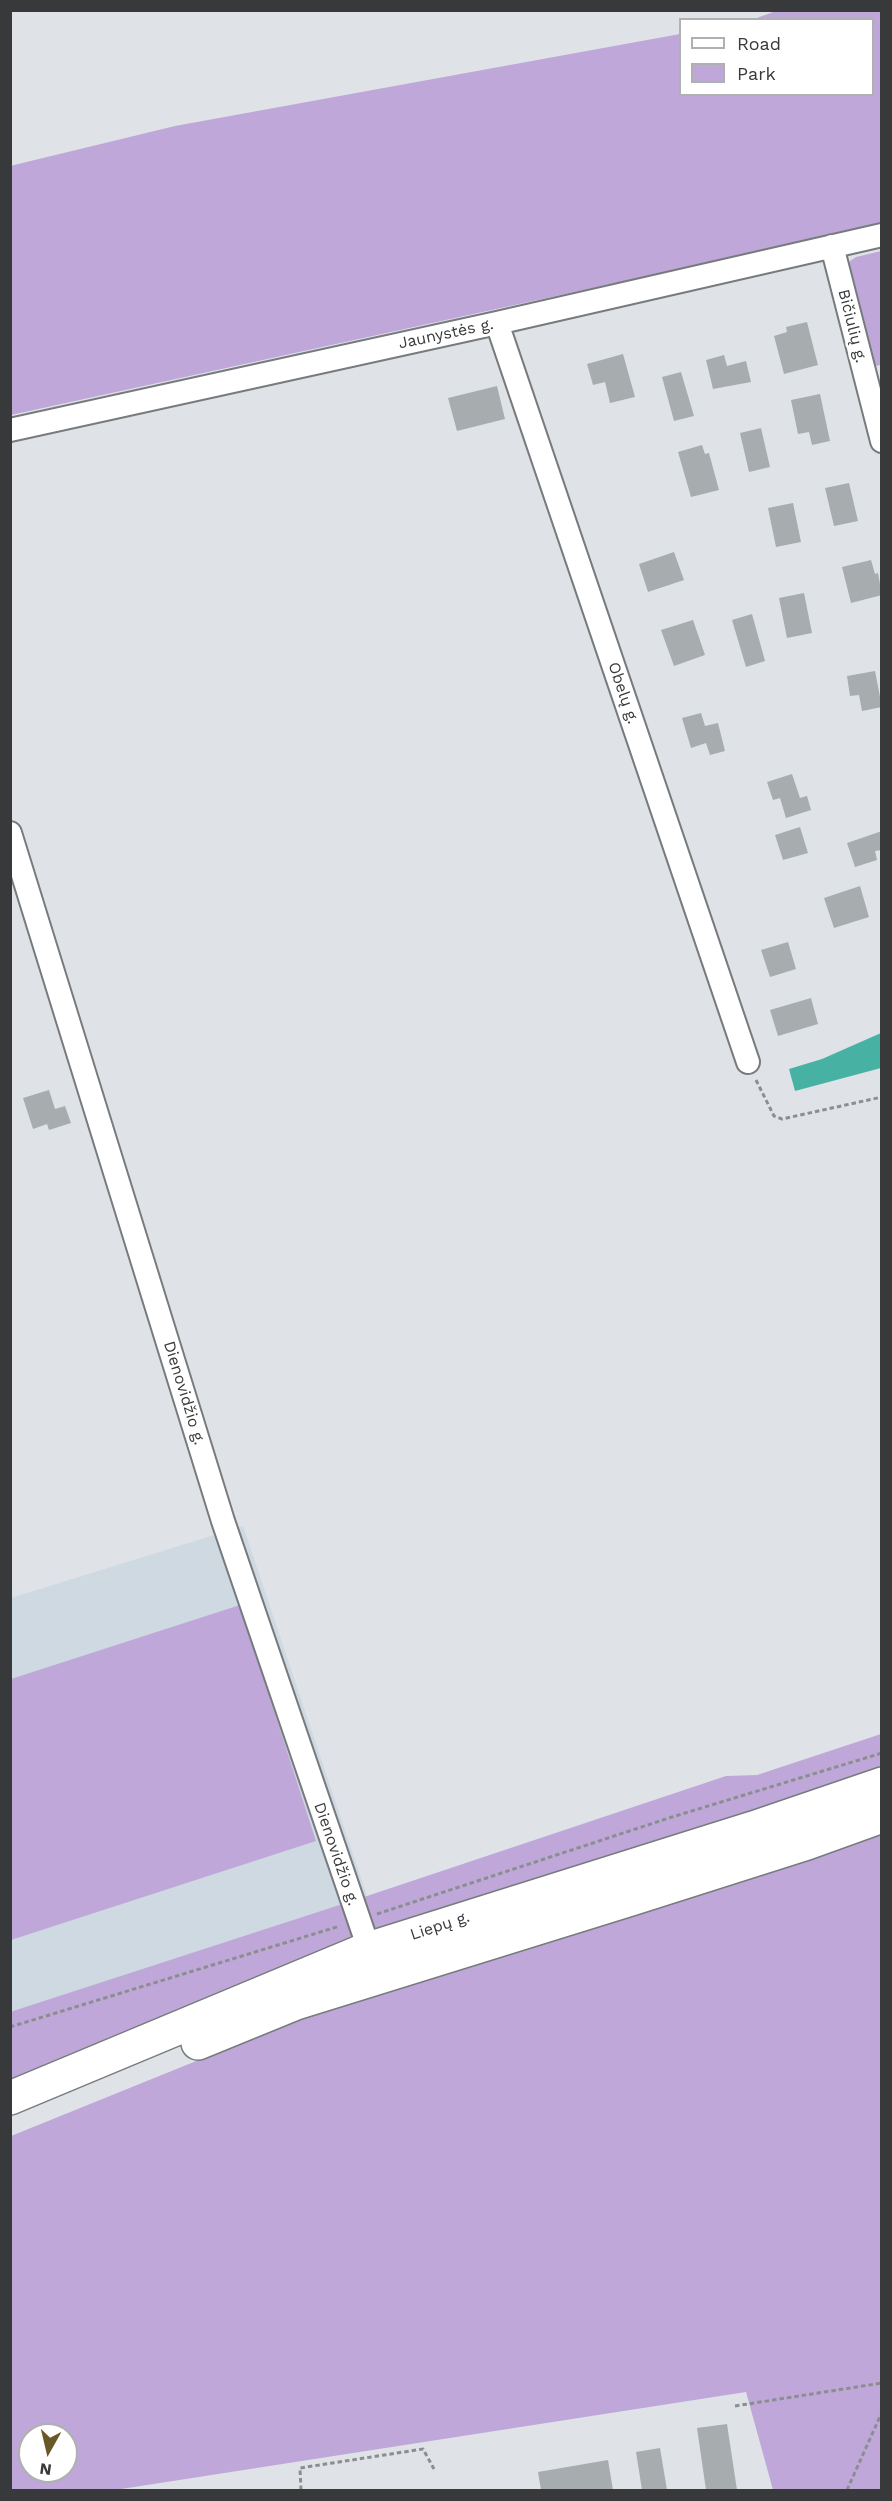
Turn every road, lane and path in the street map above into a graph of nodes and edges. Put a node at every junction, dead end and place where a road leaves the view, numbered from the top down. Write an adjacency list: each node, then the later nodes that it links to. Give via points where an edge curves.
1 (882, 235): 2 (street, Jaunystės g.)
2 (832, 246): 3 (street, Jaunystės g.); 5 (street, Bičiulių g.)
3 (497, 323): 4 (street, Jaunystės g.); 7 (street, Obelų g.)
4 (10, 430)
5 (882, 441)
6 (10, 833): 12 (street, Dienovidžio g., via 223,1521)
7 (748, 1062): 8 (path, via 774,1116 782,1119)
8 (882, 1097)
9 (882, 1753): 12 (path, via 672,1817)
10 (882, 1785): 12 (main road, Liepų g., via 721,1838)
11 (882, 1816): 15 (main road, Liepų g., via 642,1896 296,2003)
12 (364, 1934): 13 (path); 14 (main road, Liepų g.)
13 (10, 2027)
14 (10, 2098)
15 (10, 2120)
16 (882, 2383): 17 (path)
17 (735, 2406)
18 (882, 2412): 21 (path)
19 (434, 2469): 20 (path, via 423,2449 311,2466 300,2468)
20 (301, 2490)
21 (847, 2490)

